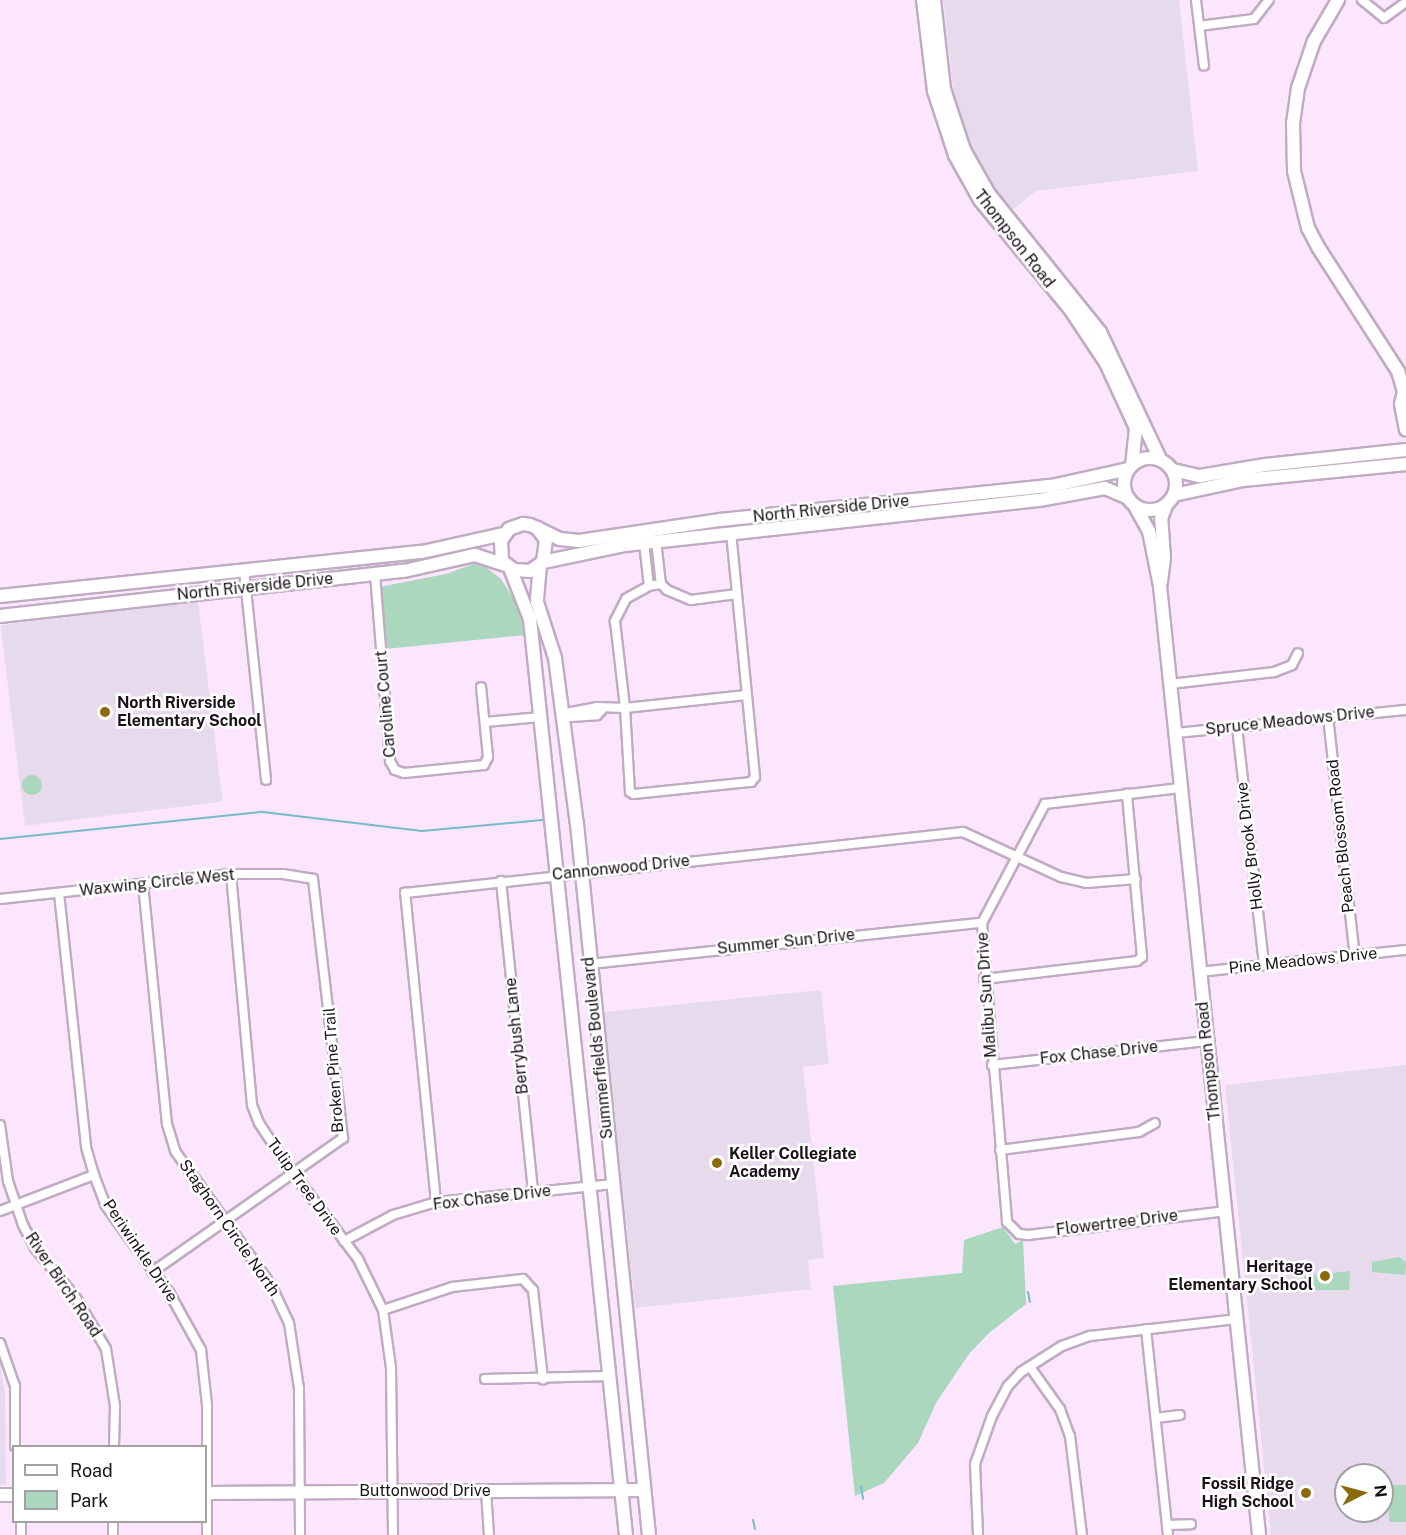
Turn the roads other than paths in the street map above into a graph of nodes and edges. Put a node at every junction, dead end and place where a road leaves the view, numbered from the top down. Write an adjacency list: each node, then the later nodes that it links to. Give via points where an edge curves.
1 (923, 0): 10 (street, Thompson Road)
2 (934, 0): 10 (street, Thompson Road)
3 (1196, 0): 8 (street)
4 (1269, 0): 8 (street, via 1254,19)
5 (1338, 0): 12 (street, via 1314,41 1298,88 1293,123 1294,171 1308,228 1390,354)
6 (1362, 0): 7 (street, via 1384,18)
7 (1406, 3)
8 (1199, 26): 9 (street)
9 (1204, 66)
10 (937, 77): 11 (street, Thompson Road, via 964,150 991,206 1084,310)
11 (1111, 360): 15 (street, Thompson Road); 17 (street, Thompson Road, via 1136,428)
12 (1405, 392): 13 (street, via 1401,404)
13 (1406, 430)
14 (1406, 450): 18 (street, via 1200,476)
15 (1160, 459): 17 (street, North Riverside Drive, via 1149,457); 18 (street)
16 (1406, 464): 19 (street, North Riverside Drive, via 1243,480)
17 (1130, 466): 20 (street, via 1124,483); 21 (street, North Riverside Drive, via 1051,486)
18 (1173, 470): 19 (street, via 1177,482)
19 (1170, 500): 20 (street, North Riverside Drive, via 1151,510); 32 (street, Thompson Road, via 1161,519 1164,558)
20 (1131, 502): 21 (street, North Riverside Drive, via 1105,488 1046,499); 32 (street, Thompson Road, via 1149,531)
21 (889, 510): 22 (street, North Riverside Drive, via 681,525 579,541 560,539); 23 (street, North Riverside Drive)
22 (537, 528): 24 (street, North Riverside Drive, via 515,525); 26 (street, via 546,540)
23 (730, 532): 25 (street, North Riverside Drive); 34 (street)
24 (504, 534): 27 (street, via 499,547); 28 (street, North Riverside Drive, via 422,552)
25 (650, 542): 26 (street, North Riverside Drive); 30 (street); 31 (street)
26 (542, 563): 27 (street, North Riverside Drive, via 522,572); 43 (street, Summerfields Boulevard, via 537,602 555,658)
27 (508, 567): 29 (street, North Riverside Drive, via 475,555); 44 (street, Summerfields Boulevard, via 530,619)
28 (243, 570): 33 (street); 35 (street, North Riverside Drive)
29 (375, 574): 33 (street, North Riverside Drive); 46 (street, Caroline Court, via 392,766 404,773 484,765 488,757)
30 (662, 584): 31 (street); 34 (street, via 679,598 691,600)
31 (649, 586): 41 (street, via 626,599 615,621)
32 (1160, 586): 38 (street, Thompson Road)
33 (246, 588): 36 (street, North Riverside Drive); 49 (street)
34 (737, 594): 40 (street)
35 (0, 596)
36 (0, 616)
37 (1298, 653): 38 (street, via 1292,665 1275,672)
38 (1170, 684): 48 (street, Thompson Road)
39 (481, 687): 46 (street, Caroline Court)
40 (746, 695): 41 (street); 41 (street, via 755,777 747,784 642,795 630,792)
41 (625, 708): 43 (street, via 571,717)
42 (1406, 710): 45 (street, Spruce Meadows Drive)
43 (561, 714): 44 (street); 53 (street, Summerfields Boulevard)
44 (541, 717): 46 (street); 55 (street, Summerfields Boulevard)
45 (1328, 717): 47 (street, Spruce Meadows Drive); 64 (street, Peach Blossom Road)
46 (485, 722)
47 (1237, 727): 48 (street, Spruce Meadows Drive); 66 (street, Holly Brook Drive)
48 (1175, 733): 50 (street, Thompson Road)
49 (266, 780)
50 (1180, 788): 51 (street, Malibu Sun Drive); 67 (street, Thompson Road)
51 (1127, 794): 52 (street, Malibu Sun Drive, via 1045,804); 57 (street)
52 (1017, 855): 53 (street, Cannonwood Drive, via 963,832); 57 (street, Cannonwood Drive, via 1060,877 1086,883); 62 (street, Malibu Sun Drive)
53 (580, 873): 55 (street, Cannonwood Drive); 65 (street, Summerfields Boulevard)
54 (231, 874): 56 (street, Waxwing Circle West, via 283,874); 59 (street, Waxwing Circle West); 74 (street, Tulip Tree Drive, via 252,1105 267,1136)
55 (558, 875): 58 (street, Cannonwood Drive); 77 (street, Summerfields Boulevard)
56 (313, 879): 74 (street, Broken Pine Trail, via 343,1137)
57 (1136, 879): 68 (street, via 1142,957 1137,961)
58 (501, 881): 78 (street, Berrybush Lane); 79 (street, Cannonwood Drive, via 405,893)
59 (143, 884): 60 (street, Waxwing Circle West); 83 (street, Staghorn Circle North, via 167,1124 175,1151)
60 (59, 893): 61 (street, Waxwing Circle West); 75 (street, Periwinkle Drive, via 86,1148)
61 (0, 899)
62 (982, 924): 65 (street, Summer Sun Drive); 68 (street, Malibu Sun Drive)
63 (1406, 951): 64 (street, Pine Meadows Drive)
64 (1354, 956): 66 (street, Pine Meadows Drive)
65 (590, 964): 76 (street, Summerfields Boulevard)
66 (1264, 965): 67 (street, Pine Meadows Drive)
67 (1199, 972): 69 (street, Thompson Road)
68 (984, 979): 70 (street, Malibu Sun Drive)
69 (1207, 1041): 70 (street, Fox Chase Drive); 82 (street, Thompson Road)
70 (992, 1065): 73 (street, Malibu Sun Drive)
71 (1155, 1123): 73 (street, via 1138,1132)
72 (0, 1125): 80 (street, River Birch Road)
73 (1000, 1150): 84 (street, Malibu Sun Drive)
74 (294, 1169): 83 (street, Broken Pine Trail); 85 (street, Tulip Tree Drive)
75 (94, 1175): 80 (street); 86 (street, Periwinkle Drive, via 106,1206)
76 (612, 1184): 77 (street, Fox Chase Drive); 101 (street, Summerfields Boulevard)
77 (590, 1186): 78 (street, Fox Chase Drive); 92 (street, Summerfields Boulevard)
78 (533, 1192): 79 (street, Fox Chase Drive)
79 (436, 1202): 85 (street, Fox Chase Drive, via 393,1215)
80 (15, 1205): 81 (street); 98 (street, River Birch Road, via 36,1249 76,1298 105,1349 115,1406)
81 (0, 1211)
82 (1225, 1211): 84 (street, Flowertree Drive, via 1028,1235); 88 (street, Thompson Road)
83 (223, 1220): 86 (street, Broken Pine Trail); 103 (street, Staghorn Circle North, via 272,1285 289,1323 299,1388)
84 (1010, 1228)
85 (344, 1241): 87 (street, Tulip Tree Drive, via 373,1285)
86 (152, 1272): 99 (street, Periwinkle Drive, via 170,1294 201,1350)
87 (383, 1310): 94 (street, via 452,1287 523,1279 533,1290); 104 (street, Tulip Tree Drive, via 391,1368)
88 (1236, 1318): 89 (street); 115 (street, Thompson Road)
89 (1146, 1329): 91 (street, via 1076,1340); 96 (street)
90 (0, 1343): 97 (street, via 15,1386)
91 (1030, 1367): 113 (street, via 1008,1386 980,1443 973,1483); 114 (street, via 1060,1409 1070,1436)
92 (609, 1376): 94 (street); 100 (street, Summerfields Boulevard)
93 (485, 1378): 94 (street)
94 (543, 1379)
95 (1180, 1415): 96 (street)
96 (1156, 1418): 107 (street)
97 (15, 1445)
98 (114, 1445)
99 (207, 1445)
100 (621, 1490): 101 (street, Buttonwood Drive); 102 (street, Buttonwood Drive); 111 (street, Summerfields Boulevard)
101 (644, 1490): 112 (street, Summerfields Boulevard)
102 (486, 1491): 104 (street, Buttonwood Drive); 110 (street)
103 (300, 1492): 104 (street, Buttonwood Drive); 105 (street, Buttonwood Drive); 108 (street, Staghorn Circle North)
104 (391, 1492): 109 (street, Tulip Tree Drive)
105 (207, 1493)
106 (1191, 1524): 107 (street)
107 (1168, 1530)
108 (300, 1535)
109 (393, 1535)
110 (489, 1535)
111 (626, 1535)
112 (649, 1535)
113 (978, 1535)
114 (1082, 1535)
115 (1258, 1535)

